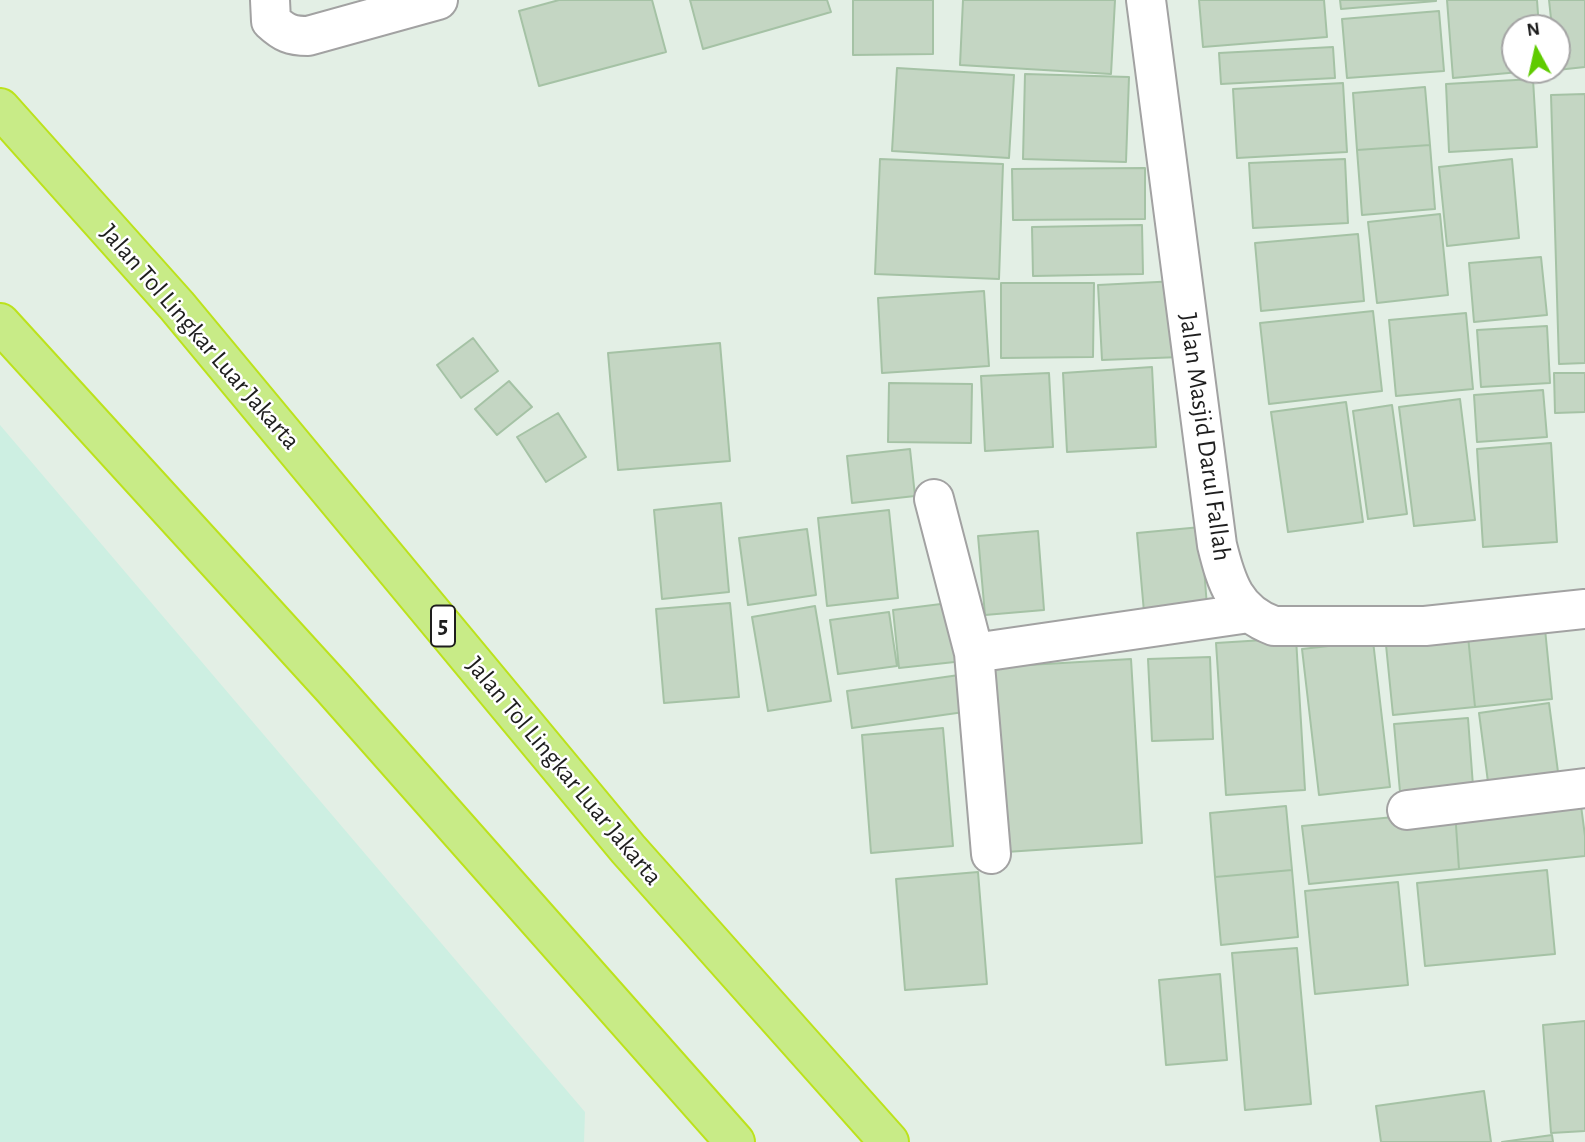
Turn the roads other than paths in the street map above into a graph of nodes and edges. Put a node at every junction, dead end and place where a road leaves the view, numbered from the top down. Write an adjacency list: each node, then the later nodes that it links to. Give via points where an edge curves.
1 (270, 0): 2 (street, via 271,21 285,34 308,36)
2 (438, 0)
3 (1146, 0): 8 (street, Jalan Masjid Darul Fallah, via 1217,545 1225,578)
4 (0, 108): 14 (highway, Jalan Tol Lingkar Luar Jakarta / 5, via 177,306 628,849)
5 (0, 323): 13 (highway)
6 (933, 499): 9 (street)
7 (1585, 609): 8 (street, via 1425,626 1274,626)
8 (1249, 613): 9 (street)
9 (974, 653): 12 (street)
10 (1585, 788): 11 (street)
11 (1408, 810)
12 (991, 854)
13 (735, 1142)
14 (889, 1142)

